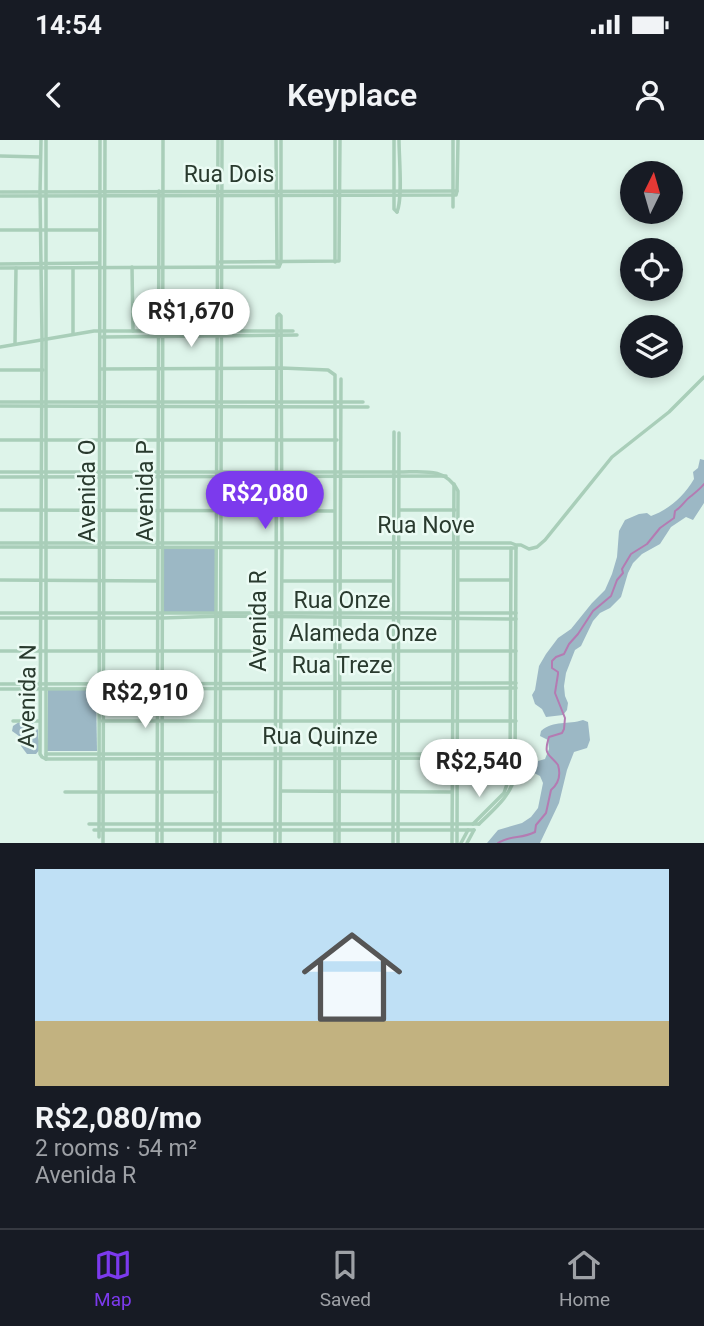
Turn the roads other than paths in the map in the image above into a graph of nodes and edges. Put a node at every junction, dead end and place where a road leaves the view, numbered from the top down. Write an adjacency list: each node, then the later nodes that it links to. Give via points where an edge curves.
1 (43, 140): 10 (street, Avenida N)
2 (102, 140): 14 (street, Avenida O)
3 (163, 140): 15 (street, Avenida P)
4 (220, 140): 16 (street)
5 (279, 140): 17 (street)
6 (396, 140): 19 (street)
7 (455, 140): 11 (street)
8 (338, 143): 18 (street)
9 (0, 156): 10 (street)
10 (43, 157): 13 (street, Avenida N)
11 (455, 193): 19 (street, Rua Dois); 20 (street)
12 (0, 194): 13 (street, Rua Dois)
13 (42, 194): 14 (street, Rua Dois); 22 (street, Avenida N)
14 (102, 194): 15 (street, Rua Dois); 23 (street, Avenida O); 28 (street, Avenida O)
15 (161, 194): 16 (street, Rua Dois); 29 (street, Avenida P)
16 (220, 194): 17 (street, Rua Dois); 24 (street)
17 (279, 194): 18 (street, Rua Dois); 25 (street)
18 (338, 194): 19 (street, Rua Dois); 25 (street, via 337,261)
19 (397, 194)
20 (453, 207)
21 (0, 230): 22 (street)
22 (43, 230): 23 (street); 27 (street, Avenida N)
23 (100, 230): 28 (street, Avenida O)
24 (220, 264): 25 (street); 29 (street); 40 (street)
25 (279, 264)
26 (0, 266): 27 (street); 31 (street)
27 (43, 266): 28 (street); 31 (street); 32 (street); 43 (street, Avenida N)
28 (104, 266): 30 (street); 32 (street); 34 (street, Avenida O)
29 (161, 266): 30 (street); 39 (street, Avenida P)
30 (132, 267): 35 (street)
31 (16, 268): 44 (street)
32 (73, 268): 38 (street)
33 (279, 316): 37 (street, Avenida R)
34 (102, 330): 35 (street); 38 (street); 42 (street, Avenida O)
35 (133, 331): 39 (street)
36 (293, 331): 37 (street)
37 (279, 333): 40 (street); 41 (street); 47 (street, Avenida R)
38 (73, 334): 43 (street)
39 (161, 334): 40 (street); 42 (street); 49 (street, Avenida P)
40 (220, 334): 46 (street)
41 (297, 335)
42 (103, 337): 48 (street, Avenida O)
43 (44, 339): 44 (street); 51 (street, Avenida N)
44 (15, 344): 45 (street)
45 (0, 347)
46 (219, 368): 47 (street); 49 (street); 61 (street)
47 (279, 368): 59 (street, Avenida R); 60 (street, via 332,372)
48 (102, 369): 49 (street); 57 (street, Avenida O)
49 (161, 369): 58 (street, Avenida P)
50 (0, 370): 51 (street)
51 (44, 370): 56 (street, Avenida N)
52 (704, 377): 97 (street, Rua Nove, via 612,457 539,545 529,549)
53 (341, 379): 60 (street)
54 (363, 402): 60 (street)
55 (0, 404): 56 (street)
56 (44, 404): 57 (street); 65 (street, Avenida N)
57 (102, 404): 58 (street); 66 (street, Avenida O)
58 (161, 404): 61 (street); 67 (street, Avenida P)
59 (279, 404): 60 (street); 61 (street); 69 (street, Avenida R)
60 (338, 404): 62 (street); 70 (street)
61 (219, 405): 68 (street)
62 (368, 407)
63 (397, 433): 75 (street)
64 (0, 440): 65 (street)
65 (44, 440): 66 (street); 71 (street, Avenida N)
66 (102, 440): 67 (street); 72 (street, Avenida O)
67 (161, 440): 68 (street); 73 (street, Avenida P)
68 (219, 440): 69 (street); 77 (street)
69 (279, 440): 70 (street); 78 (street, Avenida R)
70 (338, 440): 74 (street)
71 (44, 474): 72 (street); 76 (street); 80 (street, Avenida N)
72 (102, 474): 73 (street); 81 (street, Avenida O)
73 (161, 474): 77 (street); 82 (street, Avenida P)
74 (338, 474): 75 (street); 78 (street); 87 (street)
75 (397, 474): 85 (street); 86 (street, via 447,477 458,491)
76 (0, 475)
77 (219, 475): 78 (street); 83 (street)
78 (279, 475): 84 (street, Avenida R)
79 (0, 510): 80 (street)
80 (43, 510): 81 (street); 89 (street, Avenida N)
81 (102, 510): 82 (street); 90 (street, Avenida O)
82 (160, 510): 83 (street); 91 (street, Avenida P)
83 (219, 510): 84 (street); 92 (street)
84 (279, 510): 87 (street); 93 (street, Avenida R)
85 (397, 510): 86 (street); 95 (street)
86 (455, 510): 96 (street)
87 (338, 511): 94 (street)
88 (0, 545): 89 (street, Rua Nove)
89 (43, 545): 90 (street, Rua Nove); 99 (street, Avenida N)
90 (102, 545): 91 (street, Rua Nove); 102 (street, Avenida O)
91 (160, 545): 92 (street, Rua Nove); 103 (street, Avenida P)
92 (219, 545): 93 (street, Rua Nove); 108 (street)
93 (279, 545): 94 (street, Rua Nove); 104 (street, Avenida R)
94 (337, 545): 95 (street, Rua Nove); 105 (street)
95 (396, 545): 96 (street, Rua Nove); 106 (street)
96 (455, 545): 97 (street, Rua Nove); 100 (street)
97 (514, 546): 101 (street)
98 (0, 580): 99 (street)
99 (43, 580): 102 (street); 113 (street, Avenida N)
100 (455, 580): 101 (street); 112 (street)
101 (514, 580): 116 (street)
102 (101, 581): 103 (street); 114 (street, Avenida O)
103 (160, 581): 115 (street, Avenida P)
104 (279, 581): 105 (street); 109 (street, Avenida R)
105 (337, 581): 106 (street); 110 (street)
106 (396, 581): 111 (street)
107 (0, 615): 113 (street, Rua Onze)
108 (219, 615): 109 (street, Rua Onze); 115 (street, Rua Onze); 122 (street)
109 (278, 615): 110 (street, Rua Onze); 123 (street, Avenida R)
110 (337, 615): 111 (street, Rua Onze); 124 (street)
111 (396, 615): 112 (street, Rua Onze); 125 (street)
112 (455, 615): 116 (street, Rua Onze); 126 (street)
113 (43, 616): 114 (street, Rua Onze); 118 (street, Avenida N)
114 (102, 616): 115 (street, Rua Onze); 119 (street, Avenida O); 120 (street, Avenida O)
115 (160, 616): 121 (street, Avenida P)
116 (513, 616): 127 (street)
117 (0, 651): 118 (street, Alameda Onze)
118 (43, 651): 119 (street, Alameda Onze); 132 (street, Avenida N)
119 (99, 651): 120 (street, Alameda Onze); 133 (street, Avenida O)
120 (104, 651): 121 (street, Alameda Onze); 133 (street, Avenida O)
121 (160, 651): 122 (street, Alameda Onze); 134 (street, Avenida P)
122 (219, 651): 123 (street, Alameda Onze); 135 (street)
123 (278, 651): 124 (street, Alameda Onze); 136 (street, Avenida R)
124 (337, 651): 125 (street, Alameda Onze); 128 (street)
125 (396, 651): 126 (street, Alameda Onze); 129 (street)
126 (455, 651): 127 (street, Alameda Onze); 137 (street)
127 (514, 651): 130 (street)
128 (337, 685): 129 (street, Rua Treze); 136 (street, Rua Treze); 144 (street)
129 (396, 685): 137 (street, Rua Treze); 145 (street)
130 (514, 685): 137 (street, Rua Treze); 147 (street)
131 (0, 686): 132 (street, Rua Treze)
132 (43, 686): 133 (street, Rua Treze); 139 (street, Avenida N)
133 (101, 686): 134 (street, Rua Treze); 140 (street, Avenida O)
134 (160, 686): 135 (street, Rua Treze); 141 (street, Avenida P)
135 (219, 686): 136 (street, Rua Treze); 142 (street)
136 (278, 686): 143 (street, Avenida R)
137 (455, 686): 146 (street)
138 (12, 721): 139 (street)
139 (43, 721): 148 (street, Avenida N)
140 (101, 721): 141 (street); 149 (street, Avenida O)
141 (160, 721): 142 (street); 150 (street, Avenida P)
142 (218, 721): 143 (street); 151 (street)
143 (278, 721): 144 (street); 152 (street, Avenida R)
144 (337, 721): 145 (street); 153 (street)
145 (396, 721): 146 (street); 154 (street)
146 (455, 721): 147 (street); 155 (street)
147 (514, 721): 156 (street)
148 (44, 756): 149 (street, Rua Quinze)
149 (101, 756): 150 (street, Rua Quinze); 159 (street, Avenida O)
150 (160, 756): 151 (street, Rua Quinze); 160 (street, Avenida P)
151 (218, 756): 152 (street, Rua Quinze); 161 (street)
152 (278, 756): 153 (street, Rua Quinze); 162 (street, Avenida R)
153 (337, 756): 154 (street, Rua Quinze); 163 (street)
154 (396, 756): 155 (street, Rua Quinze); 164 (street)
155 (455, 756): 156 (street, Rua Quinze); 157 (street)
156 (514, 756): 167 (street, via 504,793); 168 (street, via 510,792)
157 (455, 791): 164 (street); 166 (street)
158 (65, 792): 159 (street)
159 (101, 792): 160 (street); 169 (street, Avenida O)
160 (160, 792): 161 (street); 170 (street, Avenida P)
161 (218, 792): 171 (street)
162 (277, 792): 163 (street); 172 (street, Avenida R)
163 (337, 792): 164 (street); 173 (street)
164 (396, 792): 174 (street)
165 (89, 824): 169 (street)
166 (455, 824): 167 (street); 174 (street); 175 (street)
167 (473, 824): 168 (street); 176 (street)
168 (479, 824): 177 (street)
169 (100, 827): 170 (street); 178 (street, Avenida O); 179 (street, Avenida O)
170 (160, 827): 171 (street); 180 (street, Avenida P)
171 (218, 827): 172 (street); 181 (street)
172 (277, 827): 173 (street); 182 (street, Avenida R)
173 (337, 827): 174 (street); 183 (street)
174 (395, 827): 175 (street); 184 (street)
175 (455, 830): 176 (street); 185 (street)
176 (468, 830): 177 (street); 185 (street)
177 (474, 830): 186 (street)
178 (99, 837)
179 (103, 843)
180 (159, 843)
181 (218, 843)
182 (277, 843)
183 (337, 843)
184 (395, 843)
185 (457, 843)
186 (467, 843)

